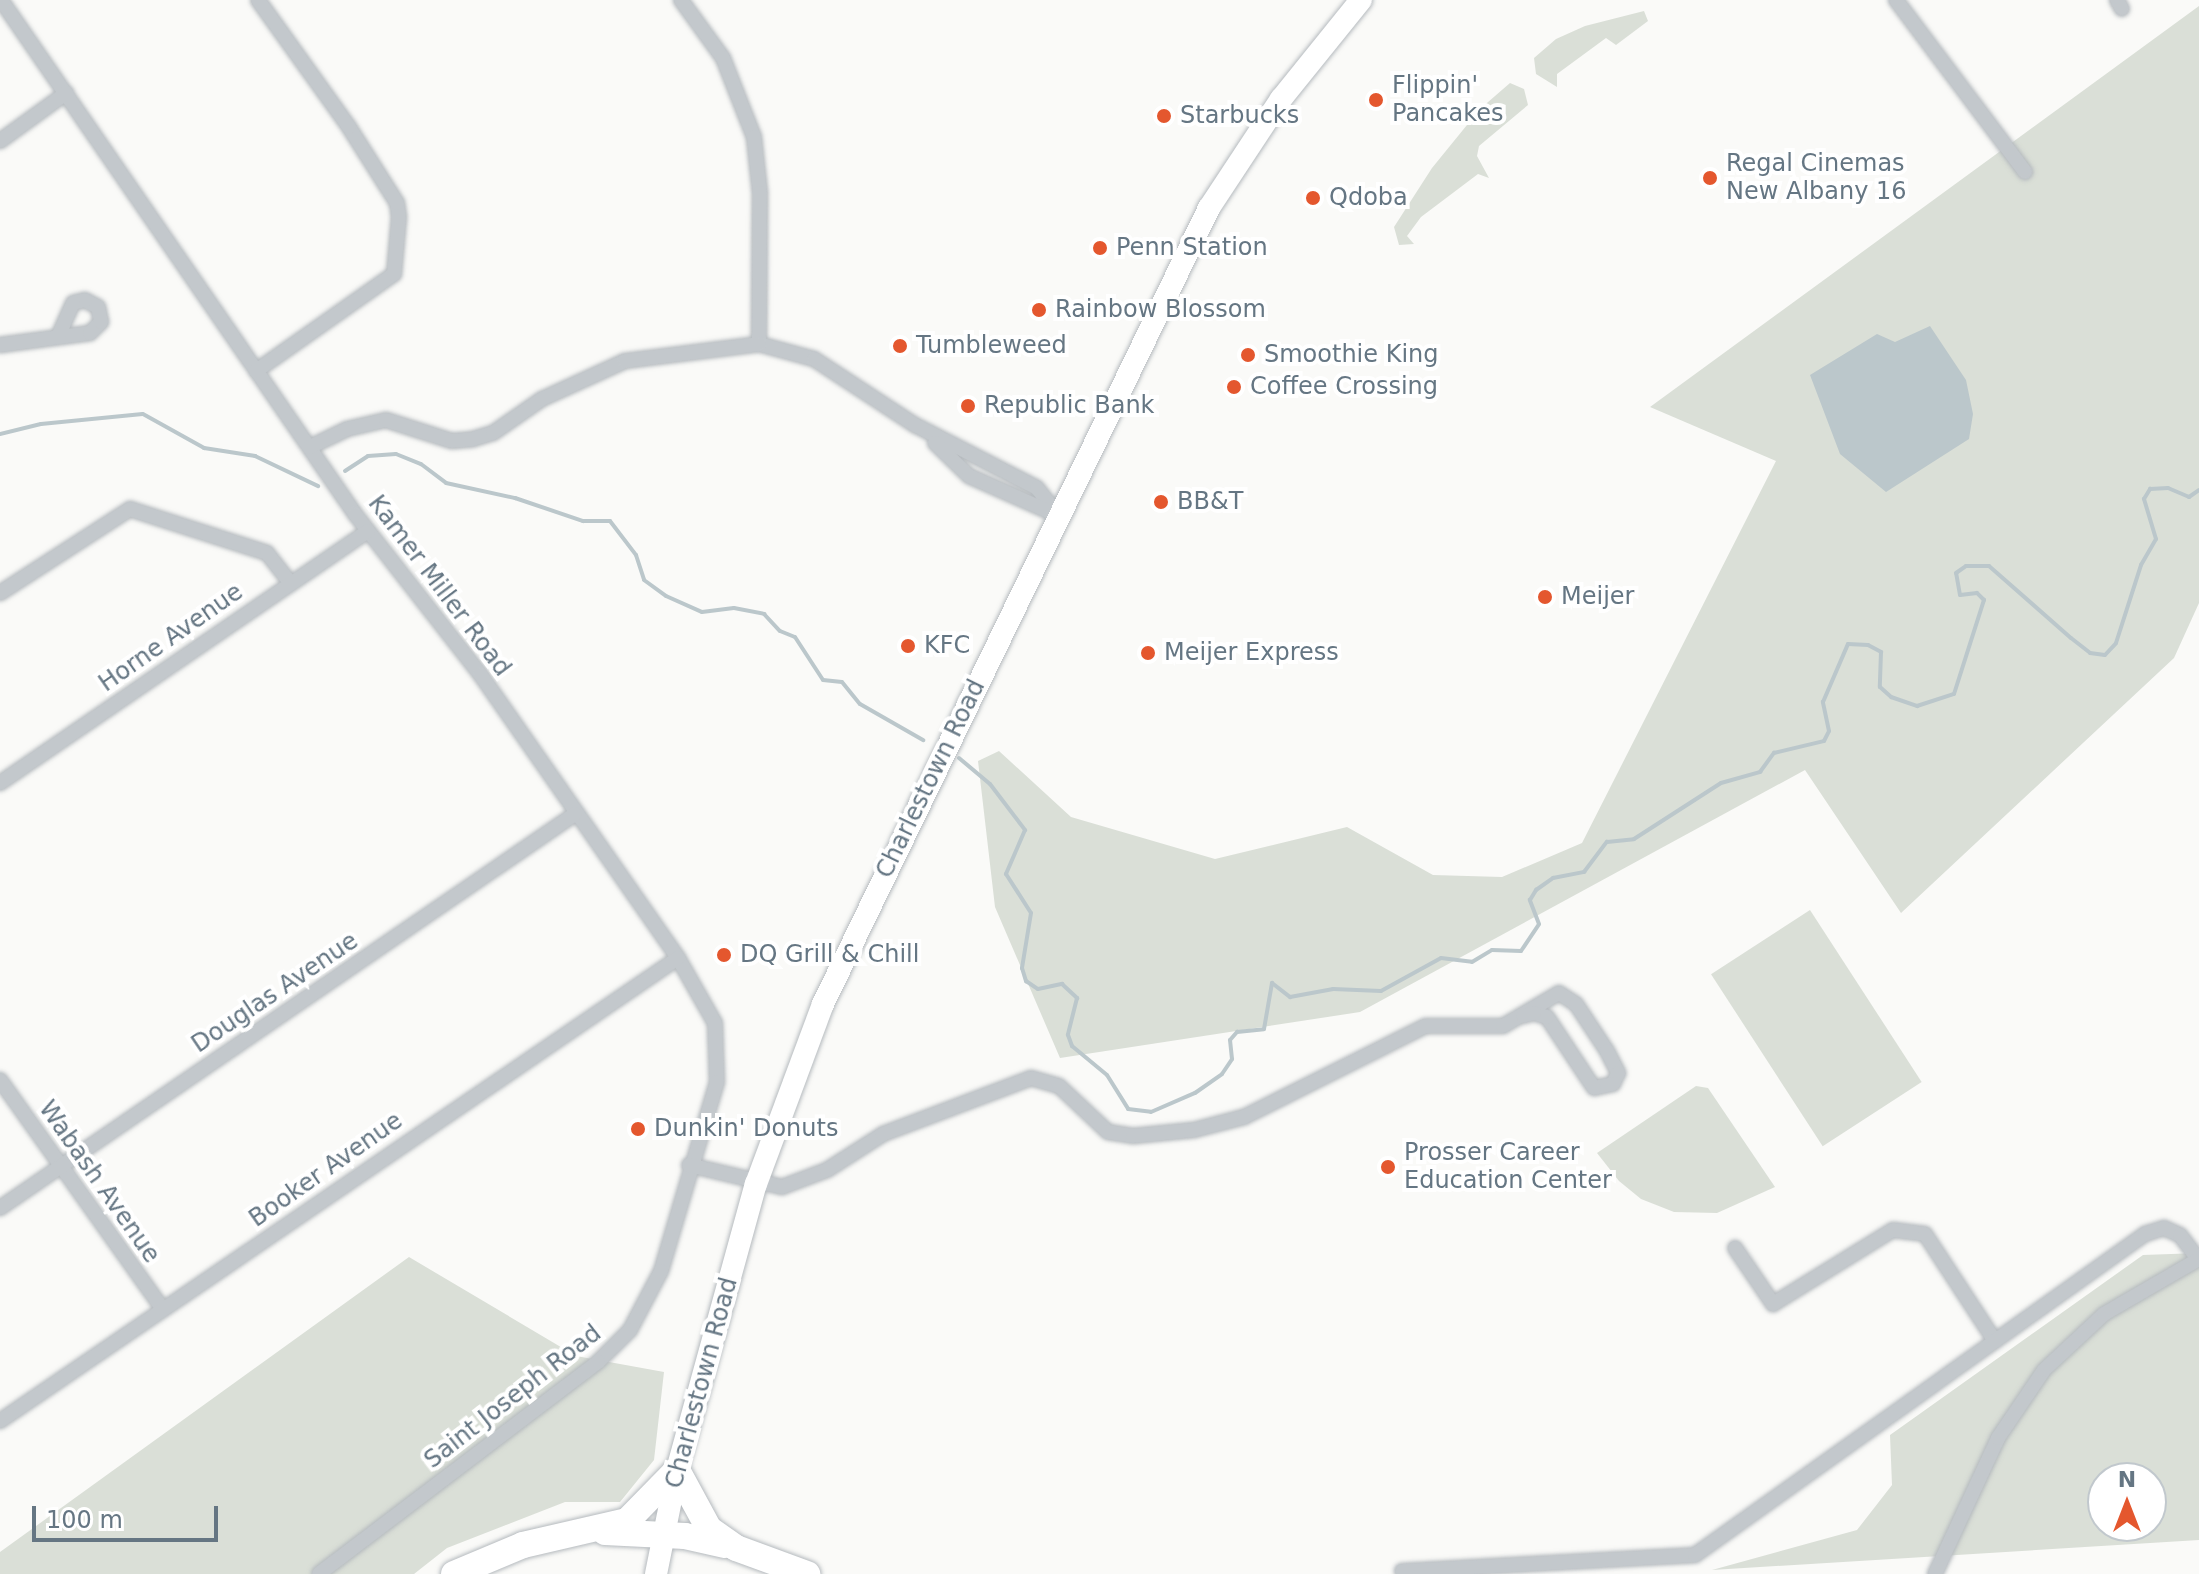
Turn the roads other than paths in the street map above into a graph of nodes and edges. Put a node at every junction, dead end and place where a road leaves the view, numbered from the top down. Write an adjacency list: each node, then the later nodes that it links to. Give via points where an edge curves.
1 (1, 0): 6 (street, Kamer Miller Road)
2 (258, 0): 12 (street, via 349,127 397,203 399,217 394,274)
3 (681, 0): 10 (street, via 727,65 754,137 760,193)
4 (1361, 0): 14 (main road, Charlestown Road, via 1281,99 1209,208)
5 (1896, 0): 8 (street)
6 (66, 93): 7 (street); 12 (street, Kamer Miller Road)
7 (0, 141)
8 (2025, 172)
9 (58, 337): 11 (street)
10 (759, 344): 13 (street, via 625,361 542,399 493,433 473,439 452,441 386,420 347,429); 14 (street, via 814,359 921,428 969,476)
11 (0, 345)
12 (256, 371): 13 (street, Kamer Miller Road)
13 (310, 447): 15 (street, Kamer Miller Road)
14 (1059, 516): 25 (main road, Charlestown Road, via 823,1004)
15 (368, 531): 16 (street, Horne Avenue); 19 (street, Kamer Miller Road, via 480,674)
16 (291, 584): 17 (street, via 267,553 130,509); 18 (street, Horne Avenue)
17 (0, 593)
18 (0, 783)
19 (575, 814): 20 (street, Kamer Miller Road); 24 (street, Douglas Avenue)
20 (678, 958): 23 (street, Kamer Miller Road, via 707,1005 719,1044 717,1082); 29 (street, Booker Avenue)
21 (1523, 1016): 21 (street, via 1547,1017 1594,1088 1613,1084 1616,1067 1571,998 1552,995); 25 (street, via 1503,1026 1426,1026 1260,1110 1194,1130 1133,1136 1108,1132 1059,1086 1020,1079 883,1134 812,1177 782,1187)
22 (0, 1080): 24 (street, Wabash Avenue)
23 (689, 1165): 25 (street); 38 (street, Saint Joseph Road, via 661,1271 642,1311 616,1347)
24 (61, 1166): 26 (street, Douglas Avenue); 29 (street, Wabash Avenue)
25 (756, 1184): 32 (main road, Charlestown Road)
26 (0, 1208)
27 (1735, 1248): 30 (street, via 1773,1304 1893,1230 1925,1234 1936,1242)
28 (2199, 1259): 30 (street, via 2180,1235 2164,1228 2145,1234); 36 (street, via 2104,1314 2044,1370 1998,1438)
29 (163, 1309): 31 (street, Booker Avenue)
30 (1995, 1341): 37 (street, via 1695,1555)
31 (0, 1421)
32 (677, 1470): 33 (highway, via 627,1521); 34 (main road, Charlestown Road); 35 (highway, via 701,1521)
33 (595, 1532): 34 (highway); 39 (highway, via 523,1545)
34 (664, 1536): 35 (highway); 40 (main road, Charlestown Road)
35 (736, 1548): 41 (highway)
36 (1937, 1570)
37 (1402, 1571)
38 (319, 1574)
39 (454, 1574)
40 (656, 1574)
41 (807, 1574)

